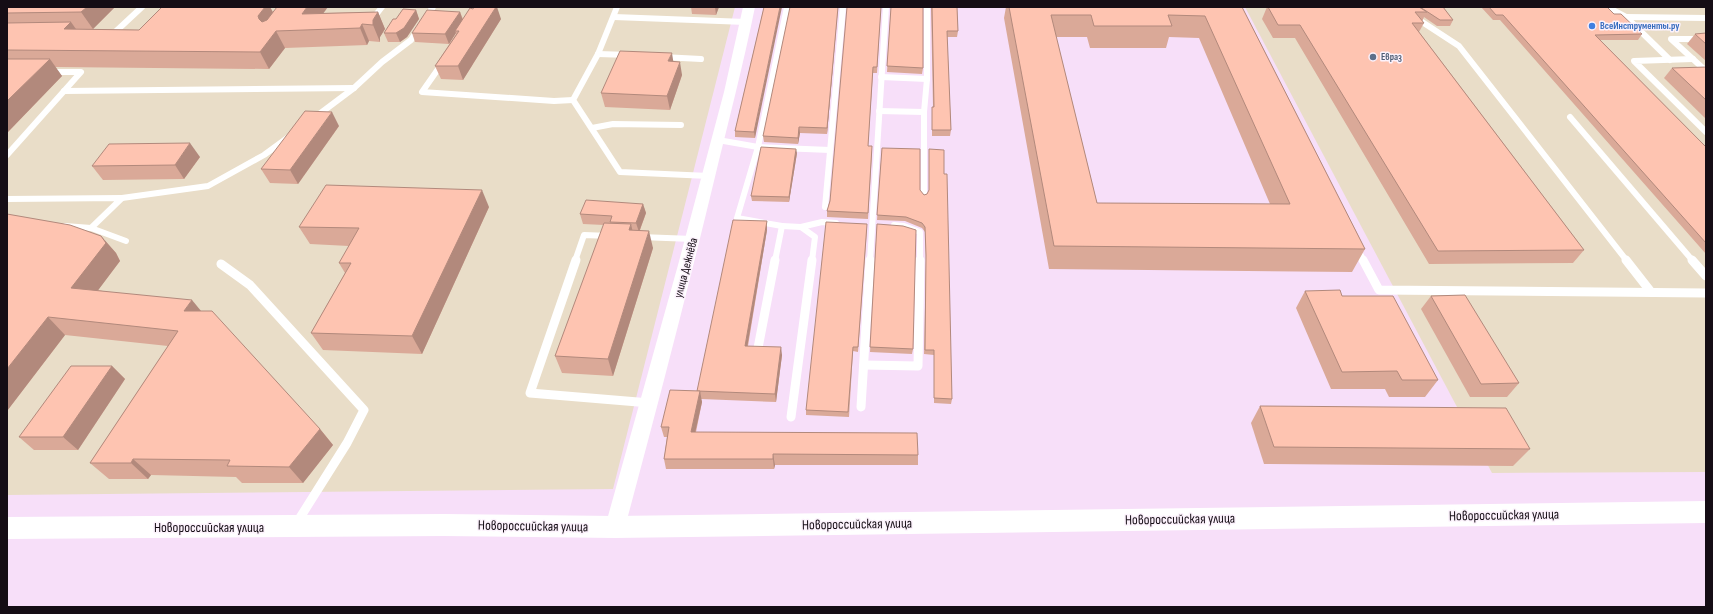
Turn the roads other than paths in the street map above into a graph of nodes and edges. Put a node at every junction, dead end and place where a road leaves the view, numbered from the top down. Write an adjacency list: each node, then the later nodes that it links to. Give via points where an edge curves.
1 (142, 7): 16 (lane, via 113,34)
2 (382, 7): 15 (lane)
3 (433, 7): 29 (lane, via 411,40)
4 (617, 7): 12 (lane)
5 (787, 7): 41 (lane)
6 (842, 7): 42 (lane)
7 (886, 7): 27 (lane)
8 (927, 7): 28 (lane)
9 (1607, 7): 13 (lane)
10 (747, 14): 12 (lane); 40 (street, улица Дежнёва)
11 (1406, 15): 62 (lane, via 1413,16 1459,46)
12 (614, 17): 18 (lane)
13 (1626, 17): 14 (lane); 24 (lane)
14 (1706, 18)
15 (369, 24)
16 (106, 34)
17 (1706, 39): 23 (lane, via 1671,39)
18 (598, 54): 20 (lane); 31 (lane)
19 (447, 55): 31 (lane, via 422,92 554,101)
20 (638, 56)
21 (653, 56): 22 (lane)
22 (701, 59)
23 (1693, 59): 24 (lane); 25 (lane)
24 (1670, 60): 39 (lane, via 1634,61)
25 (1706, 71)
26 (44, 72): 30 (lane, via 81,72)
27 (881, 77): 28 (lane); 32 (lane)
28 (927, 79): 33 (lane)
29 (354, 88): 30 (lane); 35 (lane)
30 (64, 91): 43 (lane)
31 (573, 100): 37 (lane)
32 (879, 111): 33 (lane); 50 (lane)
33 (924, 112): 45 (lane)
34 (1570, 117): 61 (lane)
35 (309, 122)
36 (681, 125): 37 (lane, via 613,124)
37 (592, 128): 44 (lane, via 620,172)
38 (296, 131): 46 (lane, via 264,155 208,186)
39 (1706, 132)
40 (718, 140): 41 (lane); 44 (street, улица Дежнёва)
41 (758, 147): 42 (lane); 52 (lane, via 737,218)
42 (830, 150): 48 (lane)
43 (7, 155)
44 (709, 176): 57 (street, улица Дежнёва)
45 (924, 196)
46 (122, 198): 47 (lane); 54 (lane)
47 (7, 199)
48 (825, 207)
49 (844, 223): 53 (lane, via 822,222)
50 (876, 224): 65 (lane); 65 (lane, via 904,226 920,232 918,366)
51 (54, 225): 54 (lane)
52 (782, 226): 53 (lane); 64 (lane)
53 (801, 227): 68 (lane, via 815,237)
54 (91, 228): 58 (lane)
55 (615, 236): 66 (lane, via 584,235 530,393)
56 (631, 236): 57 (lane)
57 (693, 239): 66 (street, улица Дежнёва)
58 (126, 242)
59 (1353, 242): 62 (lane, via 1379,290)
60 (221, 264): 70 (lane, via 250,285 364,410 347,444)
61 (1706, 276)
62 (1650, 292): 63 (lane)
63 (1706, 293)
64 (758, 348)
65 (864, 365): 67 (lane)
66 (650, 403): 72 (street, улица Дежнёва)
67 (861, 407)
68 (791, 417)
69 (1706, 512): 72 (street, Новороссийская улица)
70 (294, 526): 71 (street, Новороссийская улица); 72 (street, Новороссийская улица)
71 (7, 528)
72 (615, 528)

